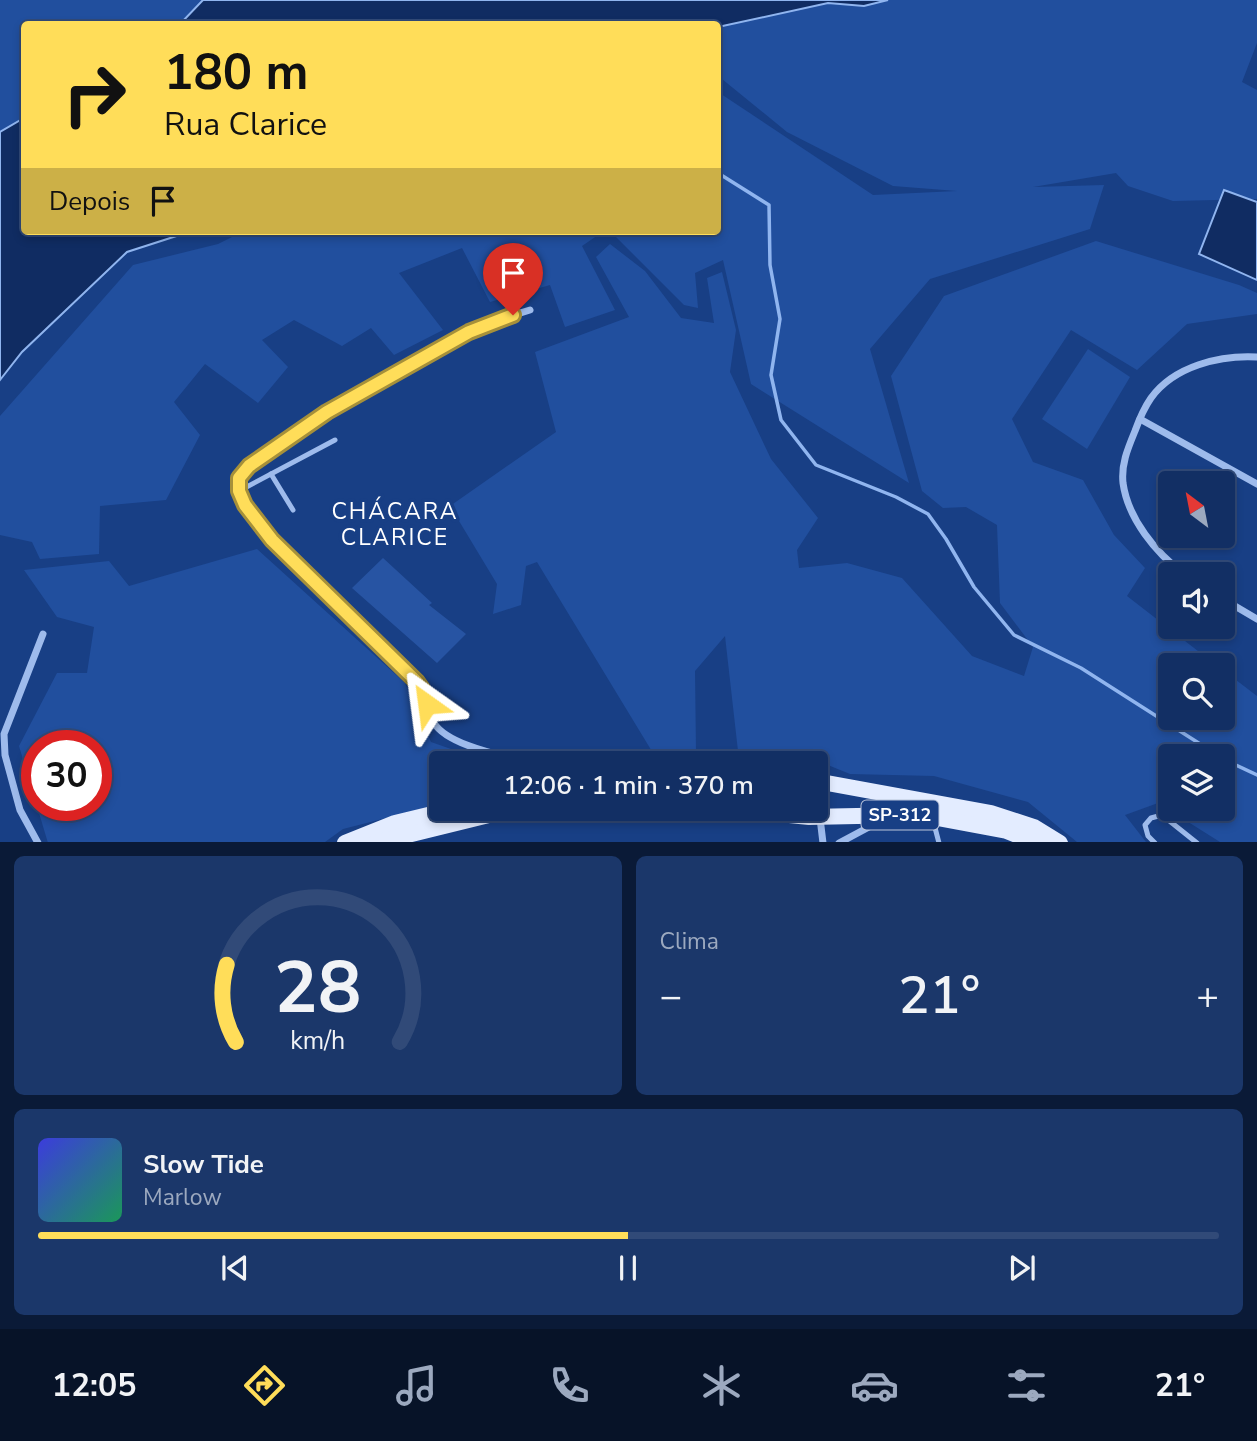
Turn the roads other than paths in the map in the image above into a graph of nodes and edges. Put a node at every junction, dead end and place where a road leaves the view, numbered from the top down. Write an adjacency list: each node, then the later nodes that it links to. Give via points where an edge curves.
1 (530, 310): 7 (street, via 469,332 327,412 249,466 239,478)
2 (1257, 357): 3 (street, via 1221,358 1185,372 1157,392)
3 (1140, 419): 6 (street); 9 (street, via 1125,454 1123,482 1146,535)
4 (335, 440): 5 (lane)
5 (271, 474): 7 (lane); 8 (lane)
6 (1257, 484)
7 (239, 491): 13 (street, via 272,540 417,682 436,727 443,734)
8 (293, 510)
9 (1169, 562)
10 (1235, 606): 11 (street)
11 (1257, 619)
12 (43, 634): 21 (street, via 4,734 20,810)
13 (489, 751)
14 (828, 783): 28 (main road, SP-312, via 1002,816)
15 (429, 815): 22 (main road)
16 (889, 816): 17 (main road, SP-312); 18 (main road, SP-312); 25 (street)
17 (828, 817)
18 (932, 817): 26 (lane); 27 (main road, SP-312, via 1007,831)
19 (463, 821): 23 (main road)
20 (820, 821): 24 (street)
21 (38, 842)
22 (345, 842)
23 (375, 842)
24 (823, 842)
25 (839, 842)
26 (939, 842)
27 (1036, 842)
28 (1060, 842)
29 (1156, 842): 30 (lane, via 1145,825 1162,815)
30 (1197, 842)

